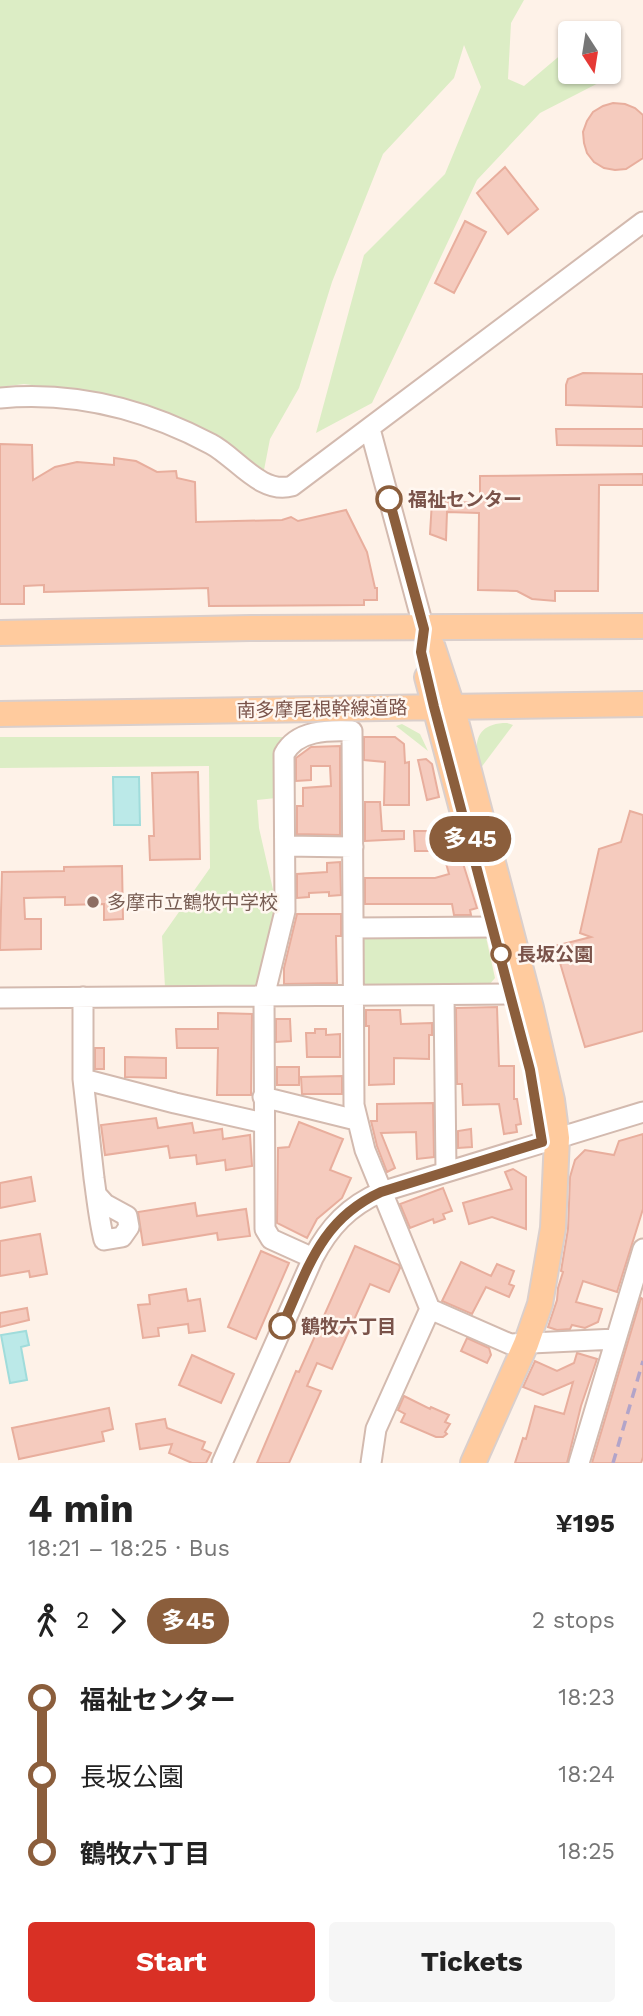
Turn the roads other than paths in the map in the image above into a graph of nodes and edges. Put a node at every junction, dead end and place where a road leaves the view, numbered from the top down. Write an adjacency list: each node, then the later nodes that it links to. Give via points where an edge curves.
1 (643, 222): 3 (street)
2 (0, 398): 3 (street, via 79,399 144,413 220,449 273,488 283,489)
3 (370, 429): 5 (street)
4 (643, 626): 5 (main road)
5 (424, 629): 6 (main road); 8 (main road, via 433,648)
6 (0, 633)
7 (643, 704): 8 (main road, 南多摩尾根幹線道路)
8 (443, 707): 9 (main road, 南多摩尾根幹線道路); 12 (main road); 25 (main road, via 545,1066)
9 (0, 714)
10 (285, 846): 11 (street); 11 (street, via 284,754 289,745 321,730 352,731); 16 (street, via 285,911)
11 (353, 847): 13 (street)
12 (494, 927): 13 (street); 14 (main road)
13 (354, 928): 17 (street)
14 (511, 994): 15 (street); 25 (main road)
15 (444, 995): 17 (street); 26 (street)
16 (264, 996): 17 (street); 19 (street); 21 (street)
17 (353, 996): 23 (street)
18 (0, 998): 19 (street)
19 (83, 998): 20 (street)
20 (83, 1079): 24 (street); 28 (street)
21 (263, 1097): 23 (street); 24 (street)
22 (643, 1112): 25 (street)
23 (356, 1120): 27 (street)
24 (264, 1124): 30 (street, via 265,1229 271,1238)
25 (549, 1140): 26 (street); 33 (main road, via 556,1197 550,1252 540,1304)
26 (446, 1171): 27 (street)
27 (381, 1192): 30 (street, via 340,1218); 31 (street)
28 (96, 1194)
29 (643, 1249): 32 (street)
30 (313, 1258): 34 (street)
31 (430, 1309): 33 (street); 35 (street, via 376,1429)
32 (616, 1339): 33 (street); 38 (street)
33 (518, 1344): 36 (main road); 37 (main road)
34 (222, 1463)
35 (371, 1463)
36 (456, 1463)
37 (473, 1463)
38 (579, 1463)

